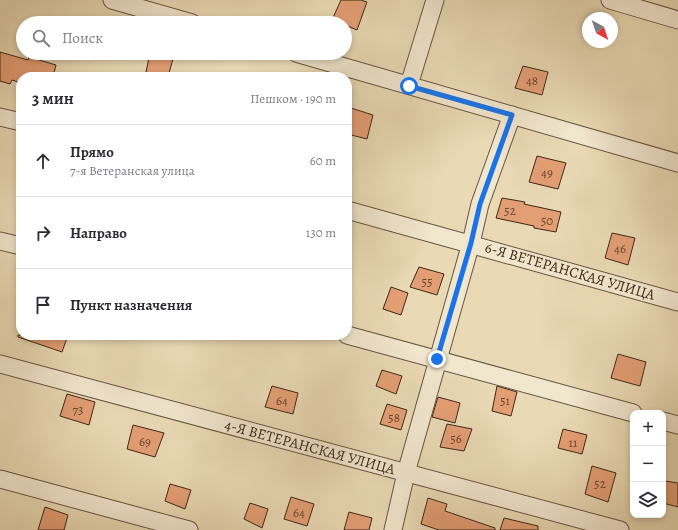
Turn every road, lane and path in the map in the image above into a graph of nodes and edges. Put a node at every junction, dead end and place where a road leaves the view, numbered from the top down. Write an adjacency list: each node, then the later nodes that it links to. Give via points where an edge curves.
1 (112, 0): 4 (street)
2 (435, 0): 7 (street)
3 (610, 0): 5 (street)
4 (168, 16)
5 (678, 20)
6 (320, 60): 7 (street)
7 (409, 86): 8 (street)
8 (512, 115): 11 (street); 14 (street, via 480,204)
9 (0, 117): 10 (street)
10 (16, 121)
11 (678, 163)
12 (352, 211): 14 (street, 6-Я ВЕТЕРАНСКАЯ УЛИЦА)
13 (0, 241): 15 (street)
14 (471, 243): 16 (street, 6-Я ВЕТЕРАНСКАЯ УЛИЦА); 18 (street)
15 (16, 245)
16 (678, 302)
17 (352, 336): 18 (street)
18 (437, 359): 20 (street); 23 (street)
19 (0, 364): 23 (street, 4-Я ВЕТЕРАНСКАЯ УЛИЦА)
20 (630, 412)
21 (666, 422): 22 (street)
22 (678, 425)
23 (406, 473): 26 (street); 27 (street, 4-Я ВЕТЕРАНСКАЯ УЛИЦА)
24 (0, 478): 25 (street)
25 (189, 530)
26 (393, 530)
27 (620, 530)

